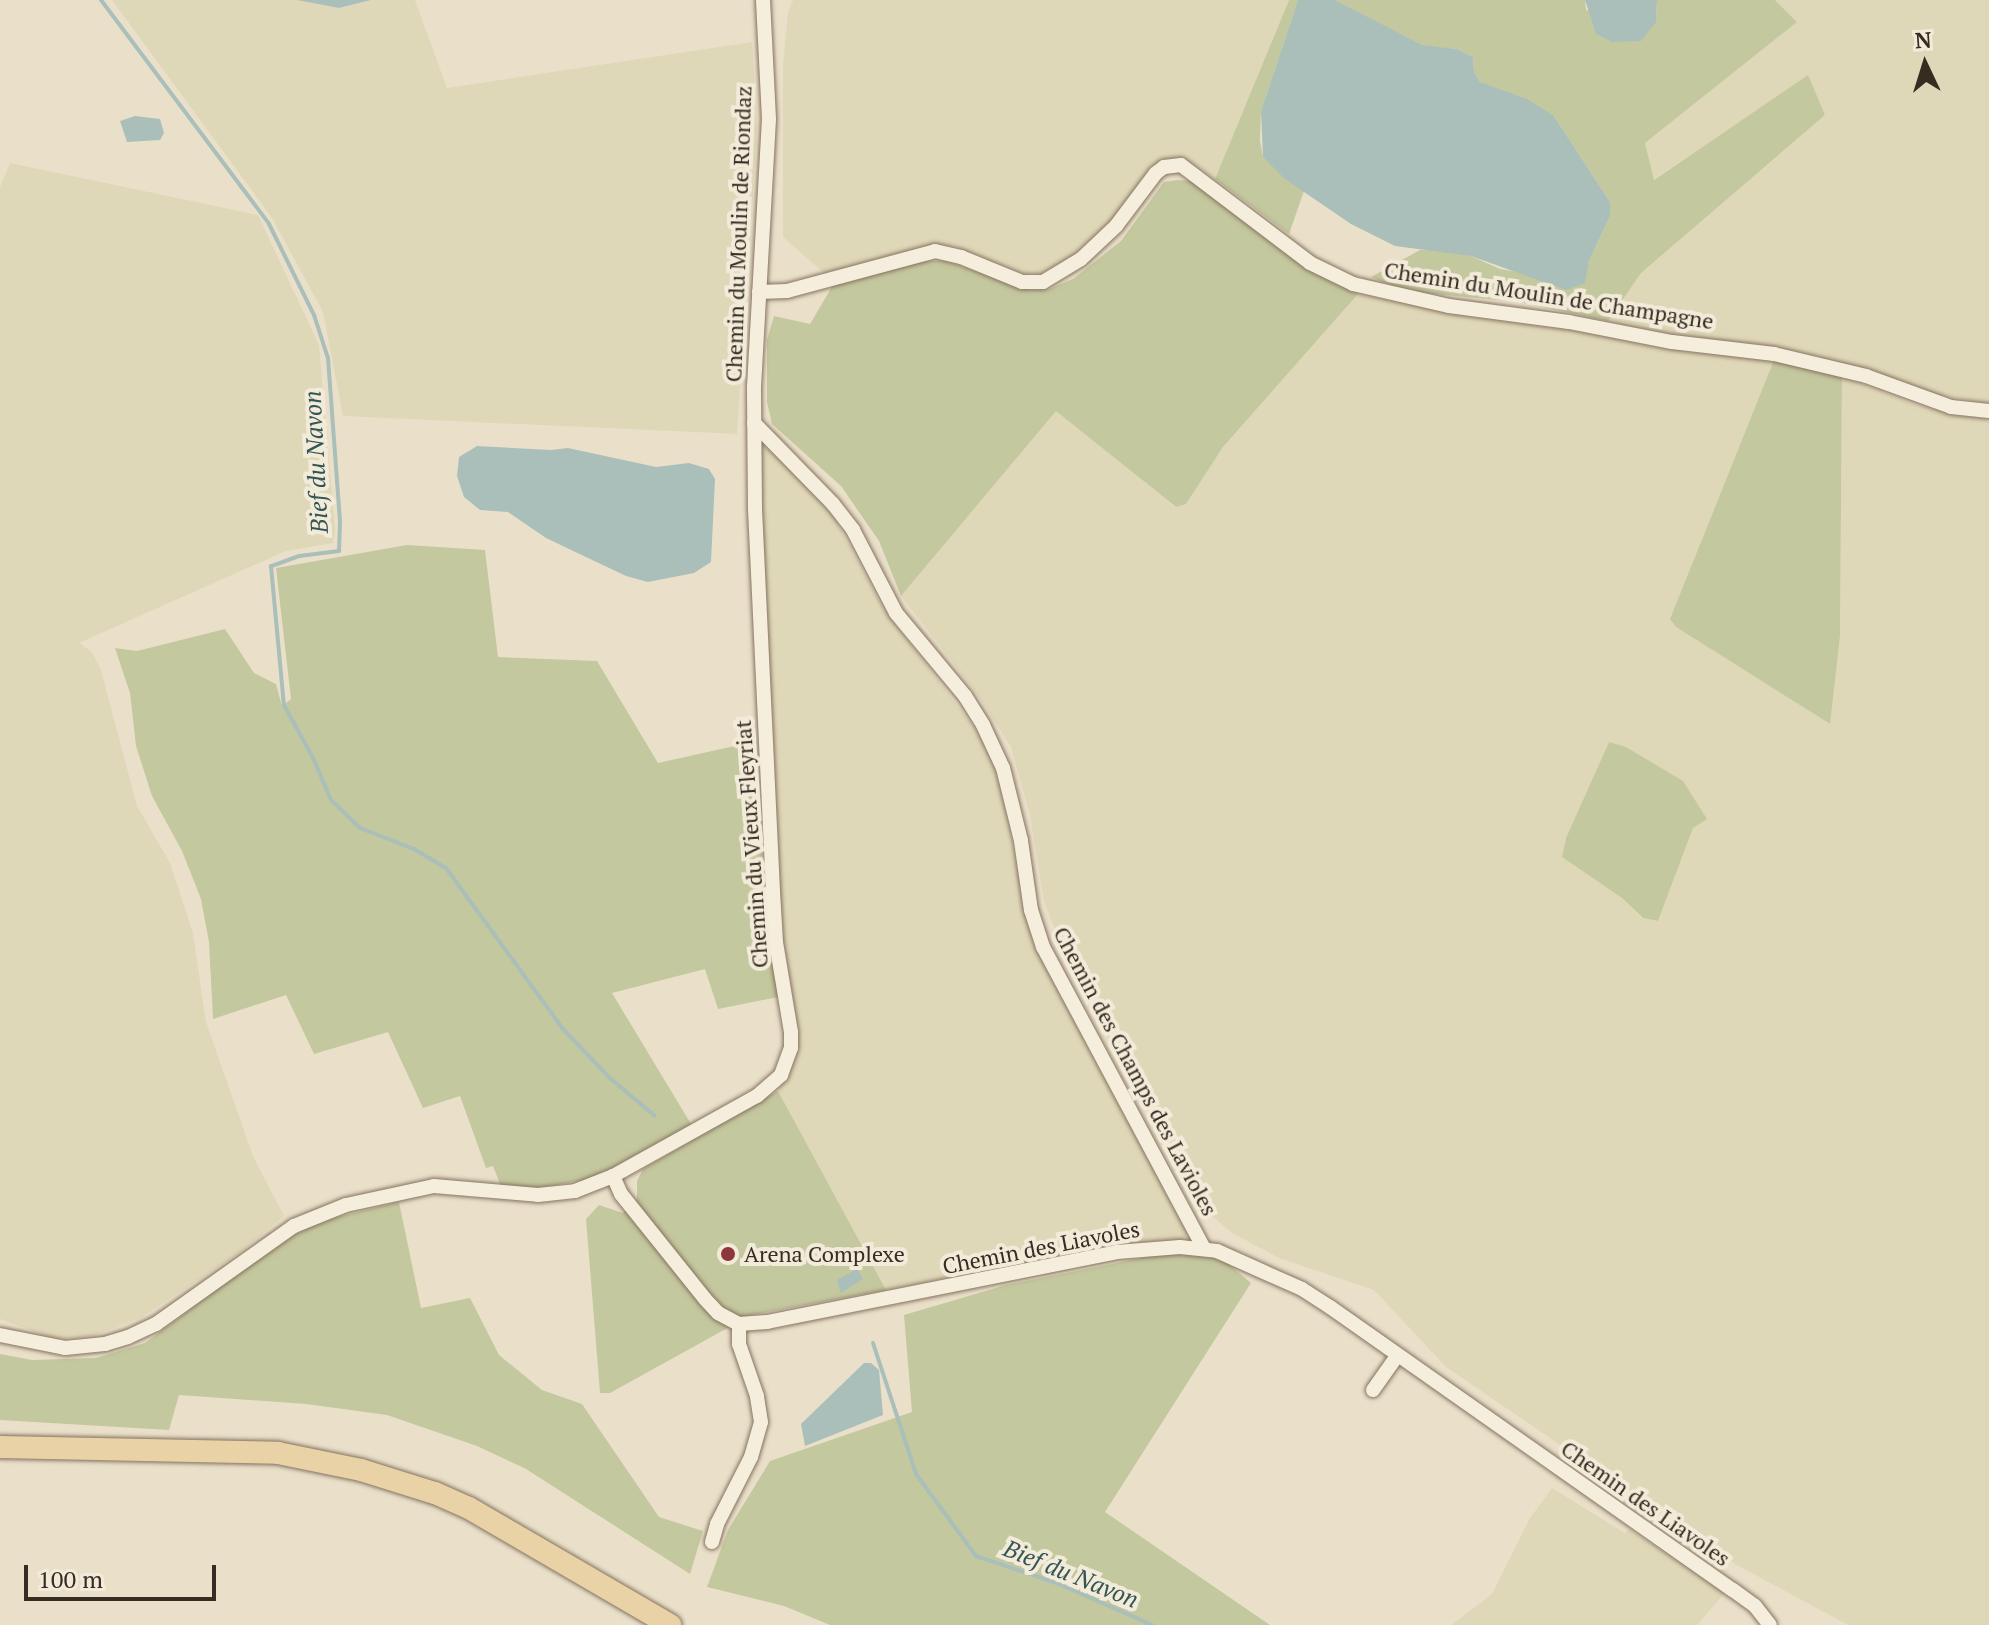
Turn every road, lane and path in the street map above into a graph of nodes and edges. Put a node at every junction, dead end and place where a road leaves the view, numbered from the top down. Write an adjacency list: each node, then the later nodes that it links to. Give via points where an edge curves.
1 (763, 0): 2 (street, Chemin du Moulin de Riondaz, via 769,119)
2 (759, 292): 3 (street, Chemin du Moulin de Champagne, via 810,286 935,251 1022,282 1043,282 1081,259 1104,237 1156,173 1181,165 1310,263 1353,284 1449,306 1774,354 1866,376 1951,407); 4 (street, Chemin du Moulin de Riondaz)
3 (1989, 411)
4 (754, 423): 5 (street, Chemin du Vieux Fleyriat, via 773,891 791,1048 770,1087); 6 (street, Chemin des Champs des Lavioles, via 853,530 896,613 983,725 1003,768 1043,947)
5 (613, 1176): 7 (street, via 621,1194 705,1299); 8 (street, Chemin du Vieux Fleyriat, via 557,1193 434,1186 346,1205 294,1226 156,1324 128,1337 65,1348)
6 (1204, 1249): 7 (street, Chemin des Liavoles, via 1117,1252); 9 (street, Chemin des Liavoles, via 1302,1289)
7 (739, 1324): 12 (street, via 739,1344 761,1422)
8 (0, 1335)
9 (1397, 1356): 10 (street); 14 (street, Chemin des Liavoles, via 1733,1590)
10 (1373, 1390)
11 (0, 1447): 13 (main road, via 278,1453 361,1470 469,1508)
12 (712, 1542)
13 (670, 1625)
14 (1770, 1625)

